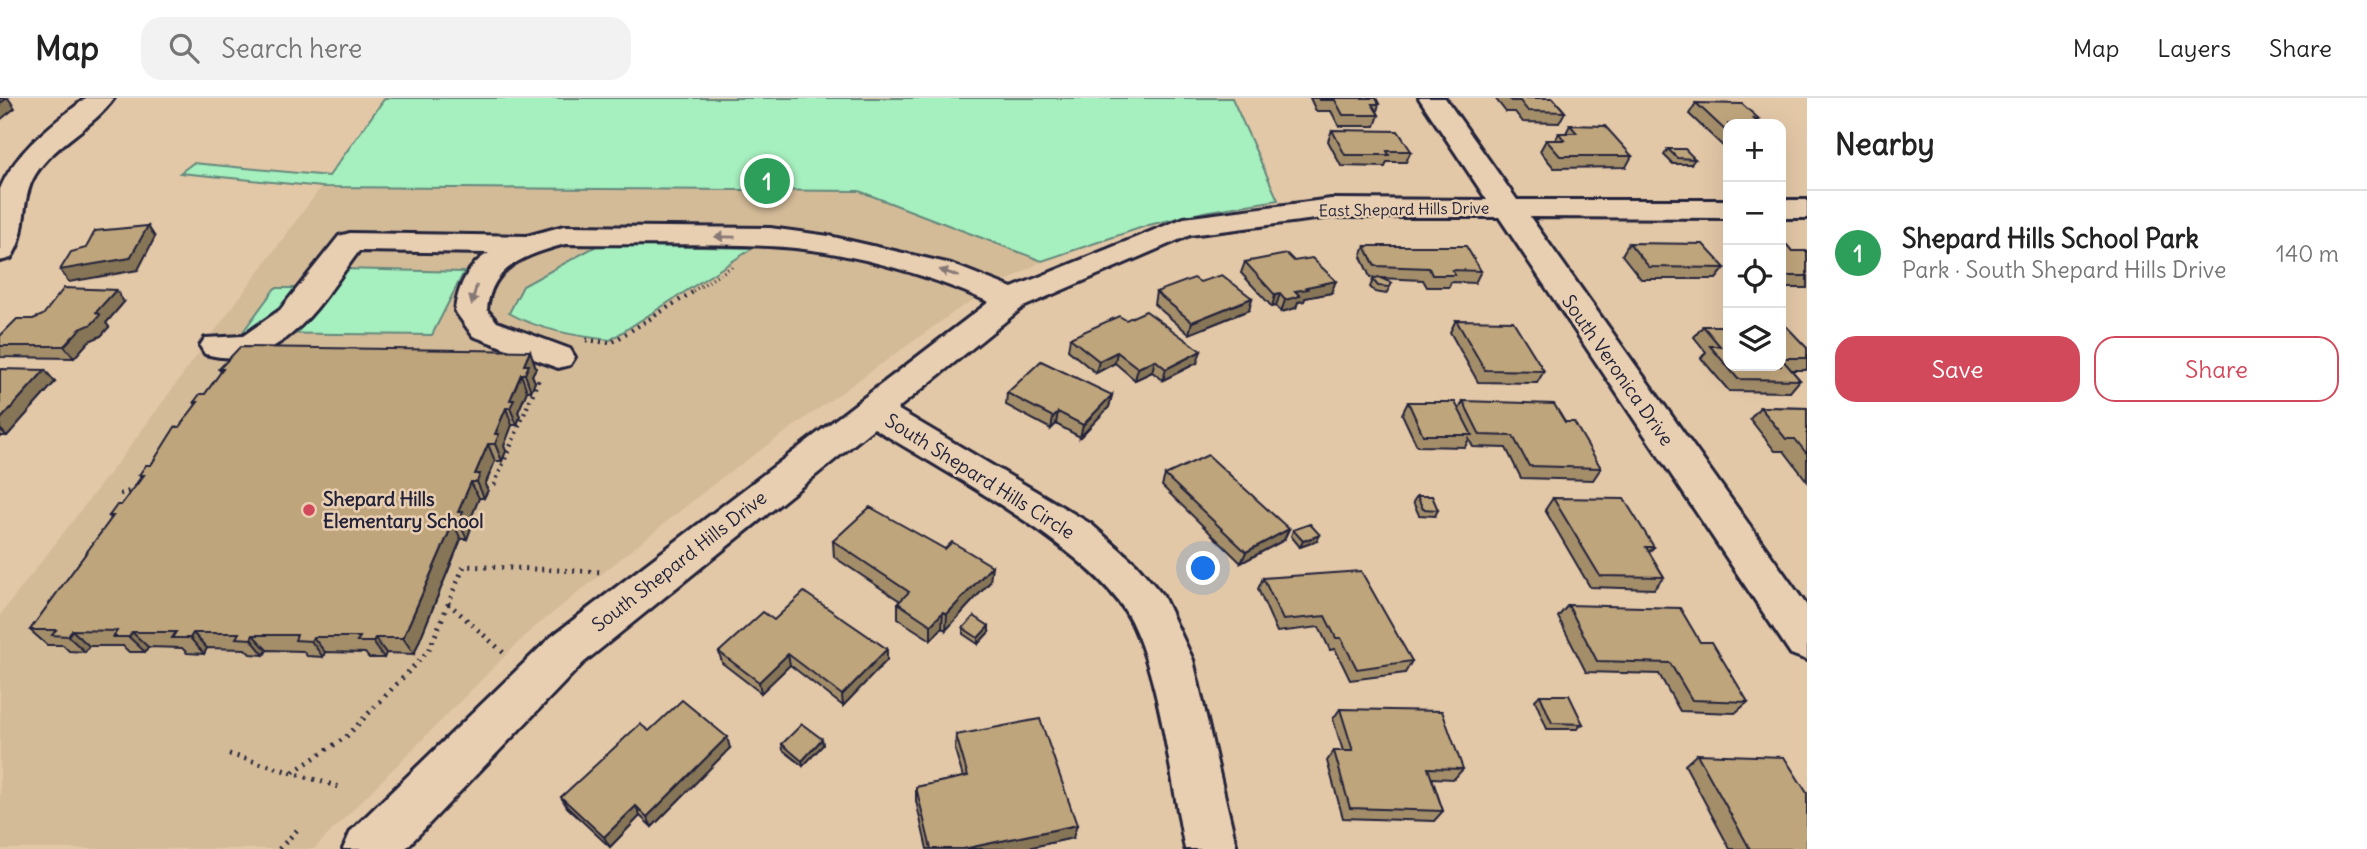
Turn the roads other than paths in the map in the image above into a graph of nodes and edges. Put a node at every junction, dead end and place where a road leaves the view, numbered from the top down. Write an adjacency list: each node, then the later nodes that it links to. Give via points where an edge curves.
1 (101, 98): 8 (street, via 41,150 24,172 12,196 11,231)
2 (1432, 98): 3 (street, South Veronica Drive)
3 (1504, 207): 4 (street, East Shepard Hills Drive); 9 (street, East Shepard Hills Drive, via 1332,208 1184,227); 13 (street, South Veronica Drive)
4 (1723, 209)
5 (1786, 209): 6 (street)
6 (1807, 209)
7 (528, 245): 9 (street, one-way to 7, via 951,273 903,260 776,238 564,235); 10 (street, via 350,242 292,317 250,347); 11 (street, one-way to 11, via 490,265 472,291 471,311 485,329)
8 (0, 253)
9 (1012, 300): 12 (street, South Shepard Hills Drive)
10 (217, 346)
11 (559, 357)
12 (870, 408): 14 (street, South Shepard Hills Drive, via 567,650); 15 (street, South Shepard Hills Circle, via 1077,535 1148,609 1170,660)
13 (1807, 641)
14 (369, 849)
15 (1211, 849)

